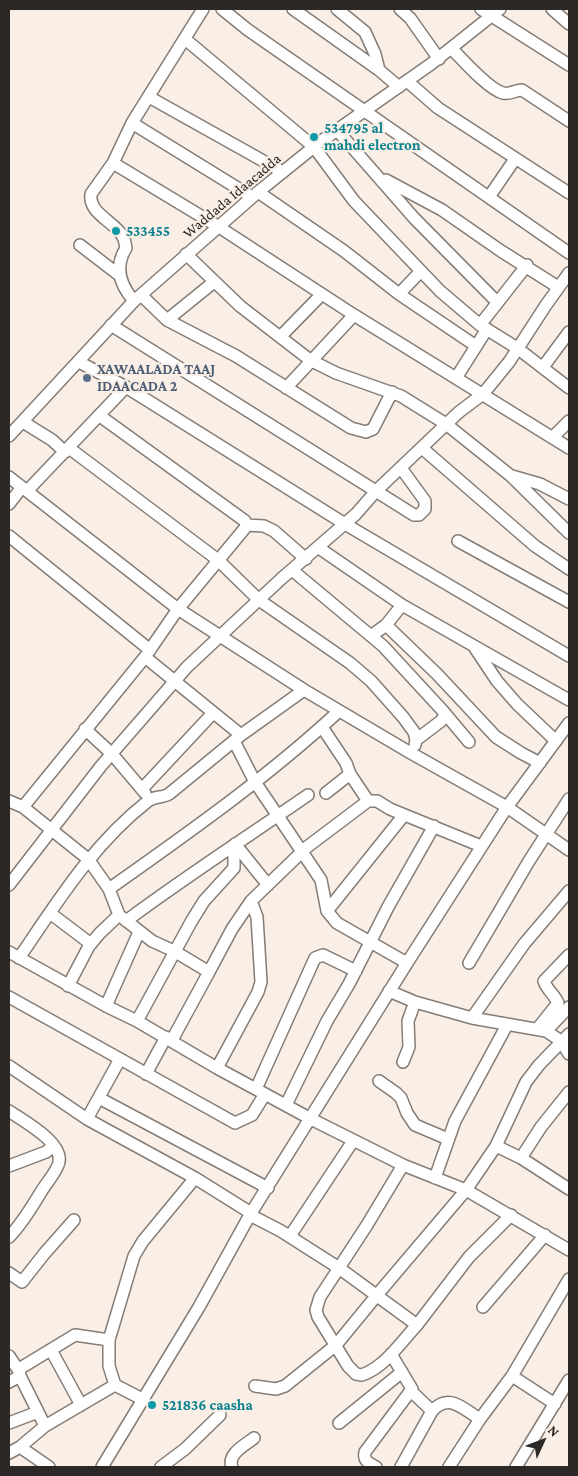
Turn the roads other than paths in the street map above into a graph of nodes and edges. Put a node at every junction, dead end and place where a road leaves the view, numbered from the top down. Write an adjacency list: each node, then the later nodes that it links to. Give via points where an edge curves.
1 (203, 9): 10 (street)
2 (222, 9): 17 (street)
3 (293, 9): 14 (street)
4 (337, 9): 14 (street, via 365,32)
5 (400, 9): 12 (street)
6 (481, 9): 8 (street)
7 (552, 9): 9 (street)
8 (496, 12): 11 (street, Waddada Idaacadda); 13 (street)
9 (569, 24)
10 (185, 39): 16 (street); 21 (street)
11 (451, 48): 12 (street, Waddada Idaacadda); 18 (street, via 491,87 505,94 522,90)
12 (438, 58): 15 (street, Waddada Idaacadda)
13 (569, 65)
14 (379, 70): 15 (street)
15 (403, 84): 17 (street, Waddada Idaacadda); 22 (street)
16 (149, 97): 19 (street); 24 (street)
17 (365, 110): 20 (street, Waddada Idaacadda); 28 (street)
18 (569, 121)
19 (132, 123): 23 (street); 27 (street)
20 (337, 130): 21 (street, Waddada Idaacadda); 25 (street)
21 (314, 147): 24 (street, Waddada Idaacadda); 34 (street, via 354,201)
22 (515, 159): 26 (street); 28 (street)
23 (113, 163): 29 (street); 36 (street, via 90,198 123,236 126,248 121,257)
24 (283, 172): 27 (street, Waddada Idaacadda)
25 (380, 177): 33 (street, via 442,210); 42 (street, via 414,218)
26 (569, 193)
27 (255, 194): 29 (street, Waddada Idaacadda); 40 (street, via 344,251)
28 (489, 196): 31 (street)
29 (219, 227): 32 (street, Waddada Idaacadda); 39 (street)
30 (80, 244): 36 (street)
31 (569, 253)
32 (186, 254): 37 (street); 41 (street, Waddada Idaacadda)
33 (527, 265): 38 (street); 42 (street)
34 (421, 271): 40 (street); 46 (street)
35 (569, 273): 38 (street)
36 (119, 275): 41 (street, via 126,292)
37 (214, 282): 44 (street); 48 (street)
38 (558, 287): 50 (street)
39 (322, 294): 43 (street); 48 (street)
40 (399, 294): 49 (street)
41 (137, 298): 44 (street); 45 (street, Waddada Idaacadda)
42 (497, 302): 46 (street)
43 (354, 315): 51 (street); 54 (street)
44 (167, 320): 56 (street, via 236,356)
45 (111, 325): 52 (street, Waddada Idaacadda); 73 (street)
46 (483, 327): 49 (street); 50 (street)
47 (569, 332): 53 (street)
48 (280, 336): 51 (street)
49 (476, 346): 54 (street)
50 (517, 348): 53 (street); 59 (street)
51 (310, 360): 56 (street); 58 (street, via 336,373)
52 (79, 362): 55 (street); 62 (street, Waddada Idaacadda)
53 (543, 367): 57 (street)
54 (456, 378): 59 (street)
55 (126, 387): 60 (street); 76 (street)
56 (286, 388): 58 (street, via 351,428 366,432 373,429)
57 (569, 388)
58 (392, 392): 63 (street)
59 (482, 394): 63 (street); 65 (street)
60 (100, 416): 68 (street); 77 (street, via 245,520)
61 (569, 421): 65 (street)
62 (23, 422): 64 (street, Waddada Idaacadda); 68 (street)
63 (446, 424): 66 (street); 70 (street)
64 (9, 436)
65 (553, 437): 67 (street)
66 (422, 448): 69 (street); 84 (street, via 535,546)
67 (569, 448)
68 (67, 450): 72 (street); 83 (street)
69 (401, 468): 73 (street); 73 (street, via 425,501 423,512 414,515)
70 (511, 476): 74 (street, via 540,484); 78 (street)
71 (9, 477): 72 (street)
72 (25, 489): 75 (street); 89 (street)
73 (376, 491): 76 (street)
74 (569, 499)
75 (9, 504)
76 (345, 524): 81 (street); 95 (street)
77 (246, 525): 82 (street, via 264,526 274,531); 83 (street)
78 (569, 533)
79 (9, 536): 94 (street)
80 (458, 541): 87 (street)
81 (319, 548): 82 (street); 88 (street)
82 (306, 559): 85 (street)
83 (218, 560): 86 (street); 89 (street)
84 (569, 569)
85 (292, 570): 86 (street); 91 (street)
86 (260, 600): 92 (street); 106 (street, via 371,681 403,716)
87 (569, 602)
88 (402, 605): 90 (street); 93 (street)
89 (178, 609): 92 (street); 94 (street)
90 (386, 625): 91 (street); 111 (street, via 496,737)
91 (371, 636): 101 (street)
92 (220, 637): 96 (street); 97 (street)
93 (473, 645): 98 (street); 107 (street, via 497,681)
94 (147, 653): 96 (street); 104 (street)
95 (569, 656)
96 (174, 682): 100 (street); 110 (street)
97 (304, 690): 99 (street); 105 (street)
98 (569, 700)
99 (339, 711): 103 (street); 109 (street)
100 (213, 713): 105 (street); 114 (street)
101 (446, 715): 106 (street); 108 (street)
102 (569, 723): 107 (street)
103 (322, 727): 112 (street); 113 (street)
104 (85, 730): 110 (street); 122 (street)
105 (238, 738): 113 (street); 117 (street, via 169,794)
106 (416, 740): 109 (street)
107 (556, 741): 111 (street)
108 (469, 742)
109 (409, 752): 121 (street)
110 (112, 754): 114 (street); 126 (street)
111 (540, 762): 121 (street)
112 (350, 774): 115 (street); 120 (street)
113 (255, 782): 124 (street); 135 (street)
114 (142, 789): 117 (street)
115 (326, 793)
116 (308, 795): 124 (street)
117 (150, 799): 132 (street)
118 (569, 799): 127 (street)
119 (9, 801): 122 (street)
120 (368, 801): 123 (street, via 378,801); 131 (street)
121 (507, 807): 127 (street); 129 (street)
122 (23, 808): 126 (street)
123 (404, 815): 125 (street); 138 (street)
124 (278, 817): 128 (street); 131 (street)
125 (434, 826): 129 (street); 142 (street)
126 (51, 829): 132 (street); 134 (street)
127 (546, 834): 130 (street); 148 (street)
128 (234, 845): 133 (street); 140 (street); 144 (street, via 234,868 204,901)
129 (481, 846): 149 (street)
130 (569, 850)
131 (302, 852): 133 (street); 138 (street, via 321,880)
132 (88, 859): 135 (street); 139 (street)
133 (268, 884): 137 (street)
134 (9, 885)
135 (109, 889): 140 (street)
136 (569, 891): 158 (street, via 524,944)
137 (251, 901): 151 (street); 168 (street, via 257,917 261,982)
138 (327, 911): 142 (street, via 337,923)
139 (50, 913): 143 (street); 147 (street)
140 (122, 918): 141 (street); 143 (street, via 100,933)
141 (139, 932): 144 (street); 156 (street)
142 (371, 942): 149 (street); 150 (street)
143 (91, 944): 152 (street)
144 (174, 951): 151 (street); 159 (street)
145 (9, 952): 147 (street)
146 (569, 955): 161 (street, via 544,981 558,1003)
147 (19, 958): 152 (street)
148 (469, 962)
149 (407, 963): 153 (street)
150 (356, 971): 171 (street, via 323,955 315,958); 174 (street, via 327,1021)
151 (209, 972): 162 (street)
152 (68, 986): 156 (street)
153 (389, 991): 155 (street); 176 (street)
154 (9, 997): 165 (street)
155 (415, 1002): 158 (street); 166 (street, via 408,1021 408,1047)
156 (106, 1006): 159 (street)
157 (569, 1007): 161 (street)
158 (472, 1018): 160 (street)
159 (137, 1021): 162 (street)
160 (507, 1025): 161 (street); 178 (street)
161 (542, 1029): 163 (street)
162 (169, 1038): 168 (street); 169 (street)
163 (565, 1038): 164 (street); 181 (street, via 526,1082)
164 (569, 1054)
165 (120, 1059): 169 (street); 173 (street)
166 (403, 1062)
167 (9, 1066): 177 (street)
168 (217, 1068): 171 (street)
169 (146, 1074): 171 (street, via 234,1123 252,1115)
170 (379, 1081): 178 (street, via 401,1098 415,1125)
171 (260, 1091): 174 (street)
172 (569, 1092): 182 (street)
173 (99, 1098): 177 (street); 188 (street)
174 (286, 1105): 176 (street)
175 (9, 1111): 180 (street)
176 (311, 1119): 179 (street); 188 (street)
177 (87, 1120): 185 (street)
178 (448, 1139): 186 (street)
179 (353, 1141): 183 (street); 195 (street)
180 (54, 1146): 184 (street); 194 (street, via 59,1160 56,1168 31,1209)
181 (496, 1146): 182 (street); 189 (street)
182 (521, 1158): 187 (street)
183 (403, 1165): 186 (street); 197 (street)
184 (9, 1166)
185 (195, 1178): 190 (street); 203 (street, via 137,1249)
186 (434, 1178): 189 (street)
187 (568, 1184)
188 (268, 1188): 190 (street)
189 (466, 1190): 191 (street); 200 (street)
190 (251, 1214): 195 (street); 216 (street)
191 (511, 1215): 193 (street); 202 (street, via 469,1257)
192 (74, 1220): 198 (street, via 22,1282)
193 (545, 1235): 196 (street); 201 (street)
194 (9, 1236)
195 (290, 1236): 197 (street)
196 (569, 1250)
197 (339, 1268): 200 (street); 204 (street, via 318,1301 316,1310)
198 (9, 1273)
199 (569, 1279): 210 (street)
200 (377, 1294): 202 (street); 204 (street)
201 (483, 1307)
202 (416, 1325): 206 (street)
203 (109, 1340): 205 (street, via 75,1335); 213 (street, via 109,1366)
204 (336, 1345): 206 (street, via 351,1370 362,1375); 214 (street, via 284,1386 276,1389)
205 (51, 1350): 209 (street, via 21,1366); 218 (street)
206 (391, 1354): 208 (street)
207 (9, 1356): 209 (street)
208 (402, 1372): 215 (street, via 412,1386); 224 (street)
209 (19, 1374): 212 (street); 220 (street)
210 (512, 1376): 217 (street); 222 (street)
211 (569, 1380): 217 (street)
212 (9, 1382)
213 (115, 1385): 216 (street); 218 (street)
214 (255, 1386)
215 (411, 1391): 219 (street); 233 (street, via 365,1452 364,1458)
216 (144, 1400): 230 (street)
217 (555, 1404): 236 (street)
218 (82, 1405): 225 (street)
219 (432, 1411): 222 (street, via 447,1401); 234 (street)
220 (38, 1412): 223 (street); 225 (street)
221 (220, 1415): 231 (street)
222 (480, 1419): 235 (street)
223 (9, 1423)
224 (339, 1423)
225 (45, 1426): 227 (street)
226 (254, 1438): 232 (street, via 232,1457)
227 (20, 1447): 228 (street); 229 (street)
228 (9, 1453)
229 (43, 1465)
230 (102, 1467)
231 (161, 1467)
232 (232, 1467)
233 (376, 1467)
234 (401, 1467)
235 (449, 1467)
236 (516, 1467)

